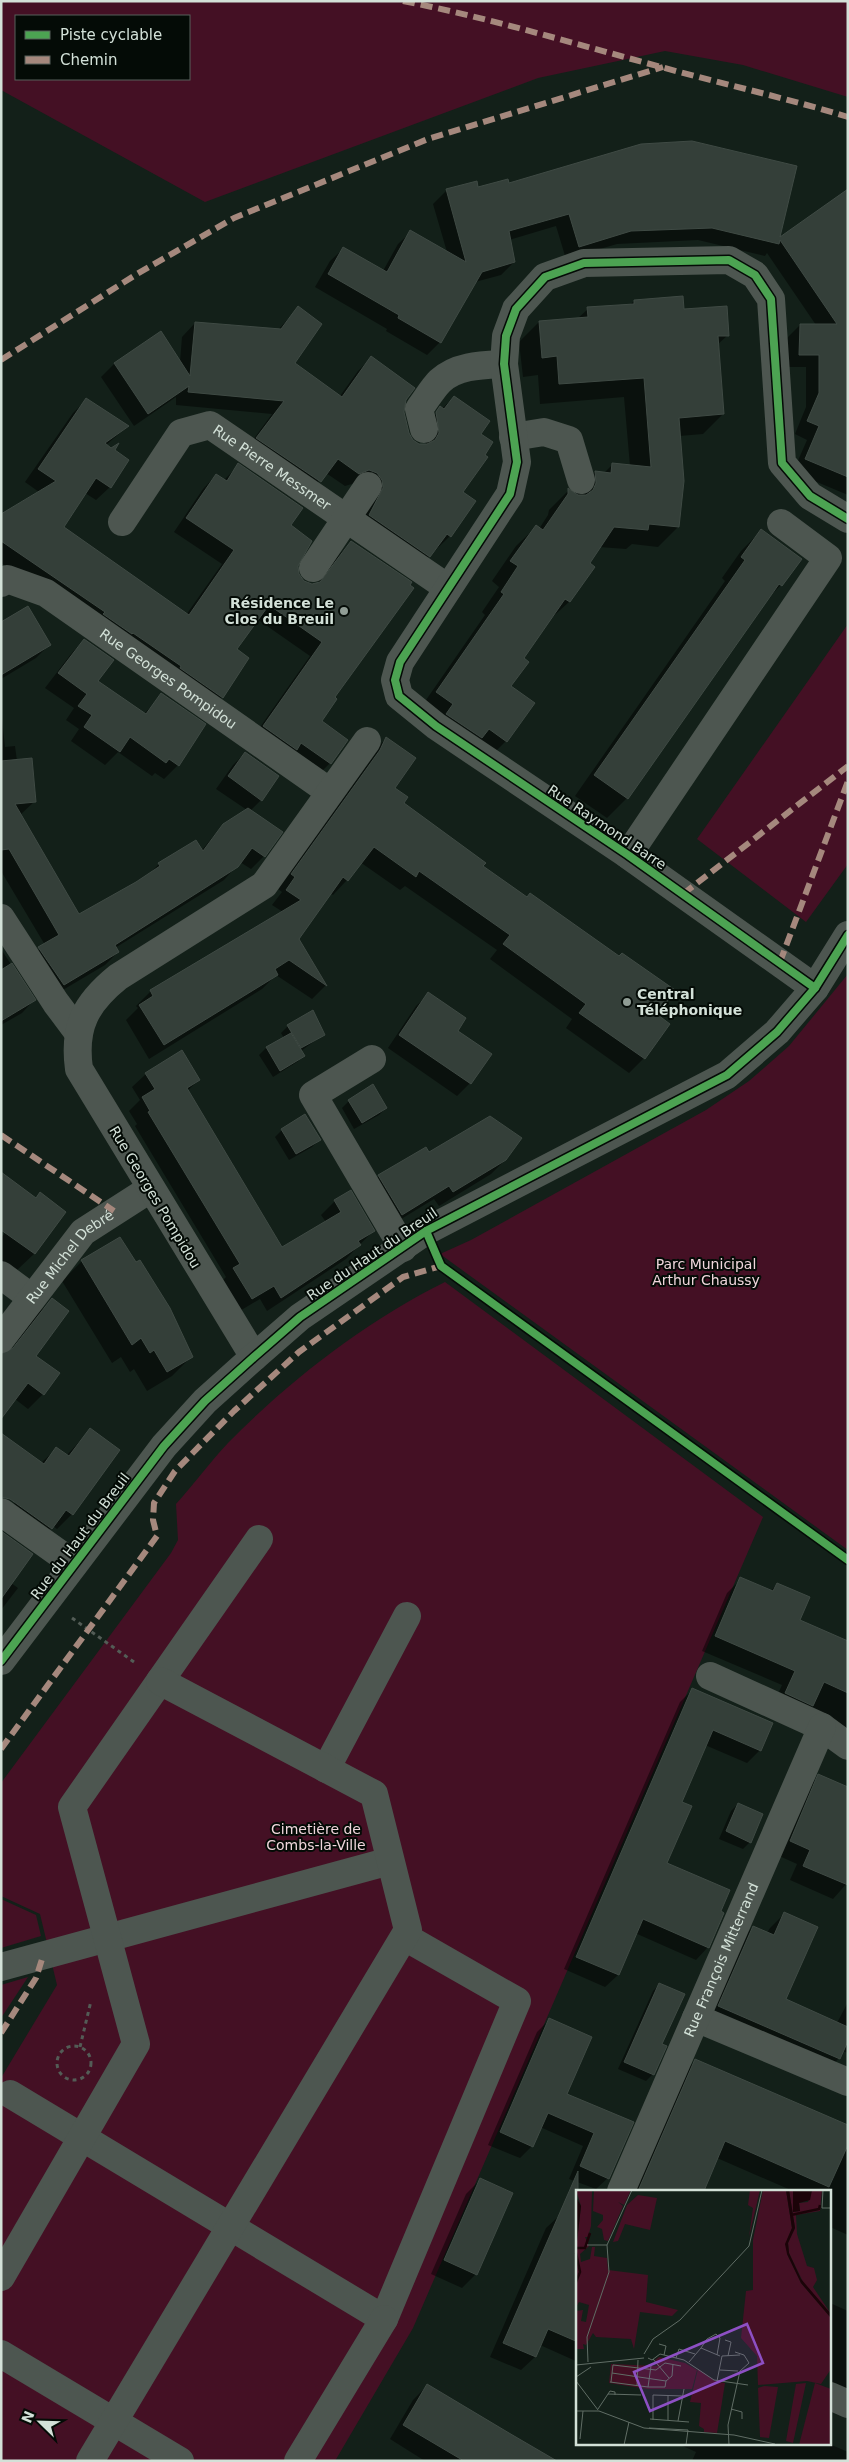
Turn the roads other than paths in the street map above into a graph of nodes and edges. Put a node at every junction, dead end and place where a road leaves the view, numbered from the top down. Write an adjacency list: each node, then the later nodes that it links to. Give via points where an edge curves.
1 (504, 364): 2 (street, via 476,365 441,380 419,409); 3 (street); 7 (street, via 506,336 516,309 546,277 584,263 729,260 755,274 771,298 782,463 810,496)
2 (424, 429)
3 (514, 437): 4 (street, via 544,432 569,440); 12 (street, via 517,462 510,494)
4 (581, 480)
5 (368, 486): 6 (street)
6 (346, 519): 8 (street, Rue Pierre Messmer, via 210,426 181,433); 10 (street); 12 (street, Rue Pierre Messmer)
7 (848, 519)
8 (122, 522)
9 (781, 523): 15 (street, via 828,558)
10 (313, 568)
11 (1, 583): 14 (street, Rue Georges Pompidou, via 7,579 46,593)
12 (448, 588): 15 (street, Rue Raymond Barre, via 400,662 395,680 399,696 476,755)
13 (366, 741): 14 (street, Rue Georges Pompidou)
14 (330, 792): 19 (street, Rue Georges Pompidou, via 264,885 118,976 100,991)
15 (628, 855): 18 (street, Rue Raymond Barre)
16 (1, 918): 19 (street)
17 (848, 935): 18 (street, Rue du Haut du Breuil)
18 (815, 988): 22 (street, Rue du Haut du Breuil, via 777,1032 727,1075 448,1219)
19 (77, 1031): 21 (street, Rue Georges Pompidou, via 79,1069)
20 (372, 1059): 22 (street, via 313,1095)
21 (150, 1189): 24 (street, Rue Michel Debré, via 83,1232); 26 (street, Rue Georges Pompidou)
22 (403, 1248): 26 (street, Rue du Haut du Breuil, via 300,1317)
23 (1, 1275): 24 (street)
24 (32, 1298): 25 (street, Rue Michel Debré)
25 (1, 1339)
26 (254, 1357): 29 (street, Rue du Haut du Breuil, via 205,1401 164,1446)
27 (1, 1512): 29 (street)
28 (260, 1539): 33 (street)
29 (74, 1564): 31 (street, Rue du Haut du Breuil)
30 (407, 1616): 36 (street)
31 (1, 1661)
32 (710, 1676): 34 (street)
33 (160, 1681): 36 (street); 39 (street, via 72,1807)
34 (822, 1727): 35 (street); 41 (street, Rue François Mitterrand)
35 (848, 1746)
36 (326, 1769): 37 (street, via 374,1794)
37 (390, 1861): 38 (street, via 408,1930); 39 (street)
38 (405, 1937): 46 (street); 48 (street, via 517,2001)
39 (108, 1938): 40 (street); 44 (street, via 136,2044)
40 (1, 1967)
41 (696, 2018): 42 (street); 45 (street, Rue François Mitterrand)
42 (848, 2082)
43 (10, 2094): 44 (street)
44 (82, 2137): 46 (street); 47 (street)
45 (621, 2190)
46 (230, 2227): 48 (street); 52 (street)
47 (1, 2277)
48 (384, 2319): 55 (street)
49 (1, 2354): 52 (street)
50 (832, 2397): 51 (street)
51 (848, 2404)
52 (114, 2421): 53 (street); 54 (street)
53 (90, 2461)
54 (180, 2461)
55 (298, 2461)

